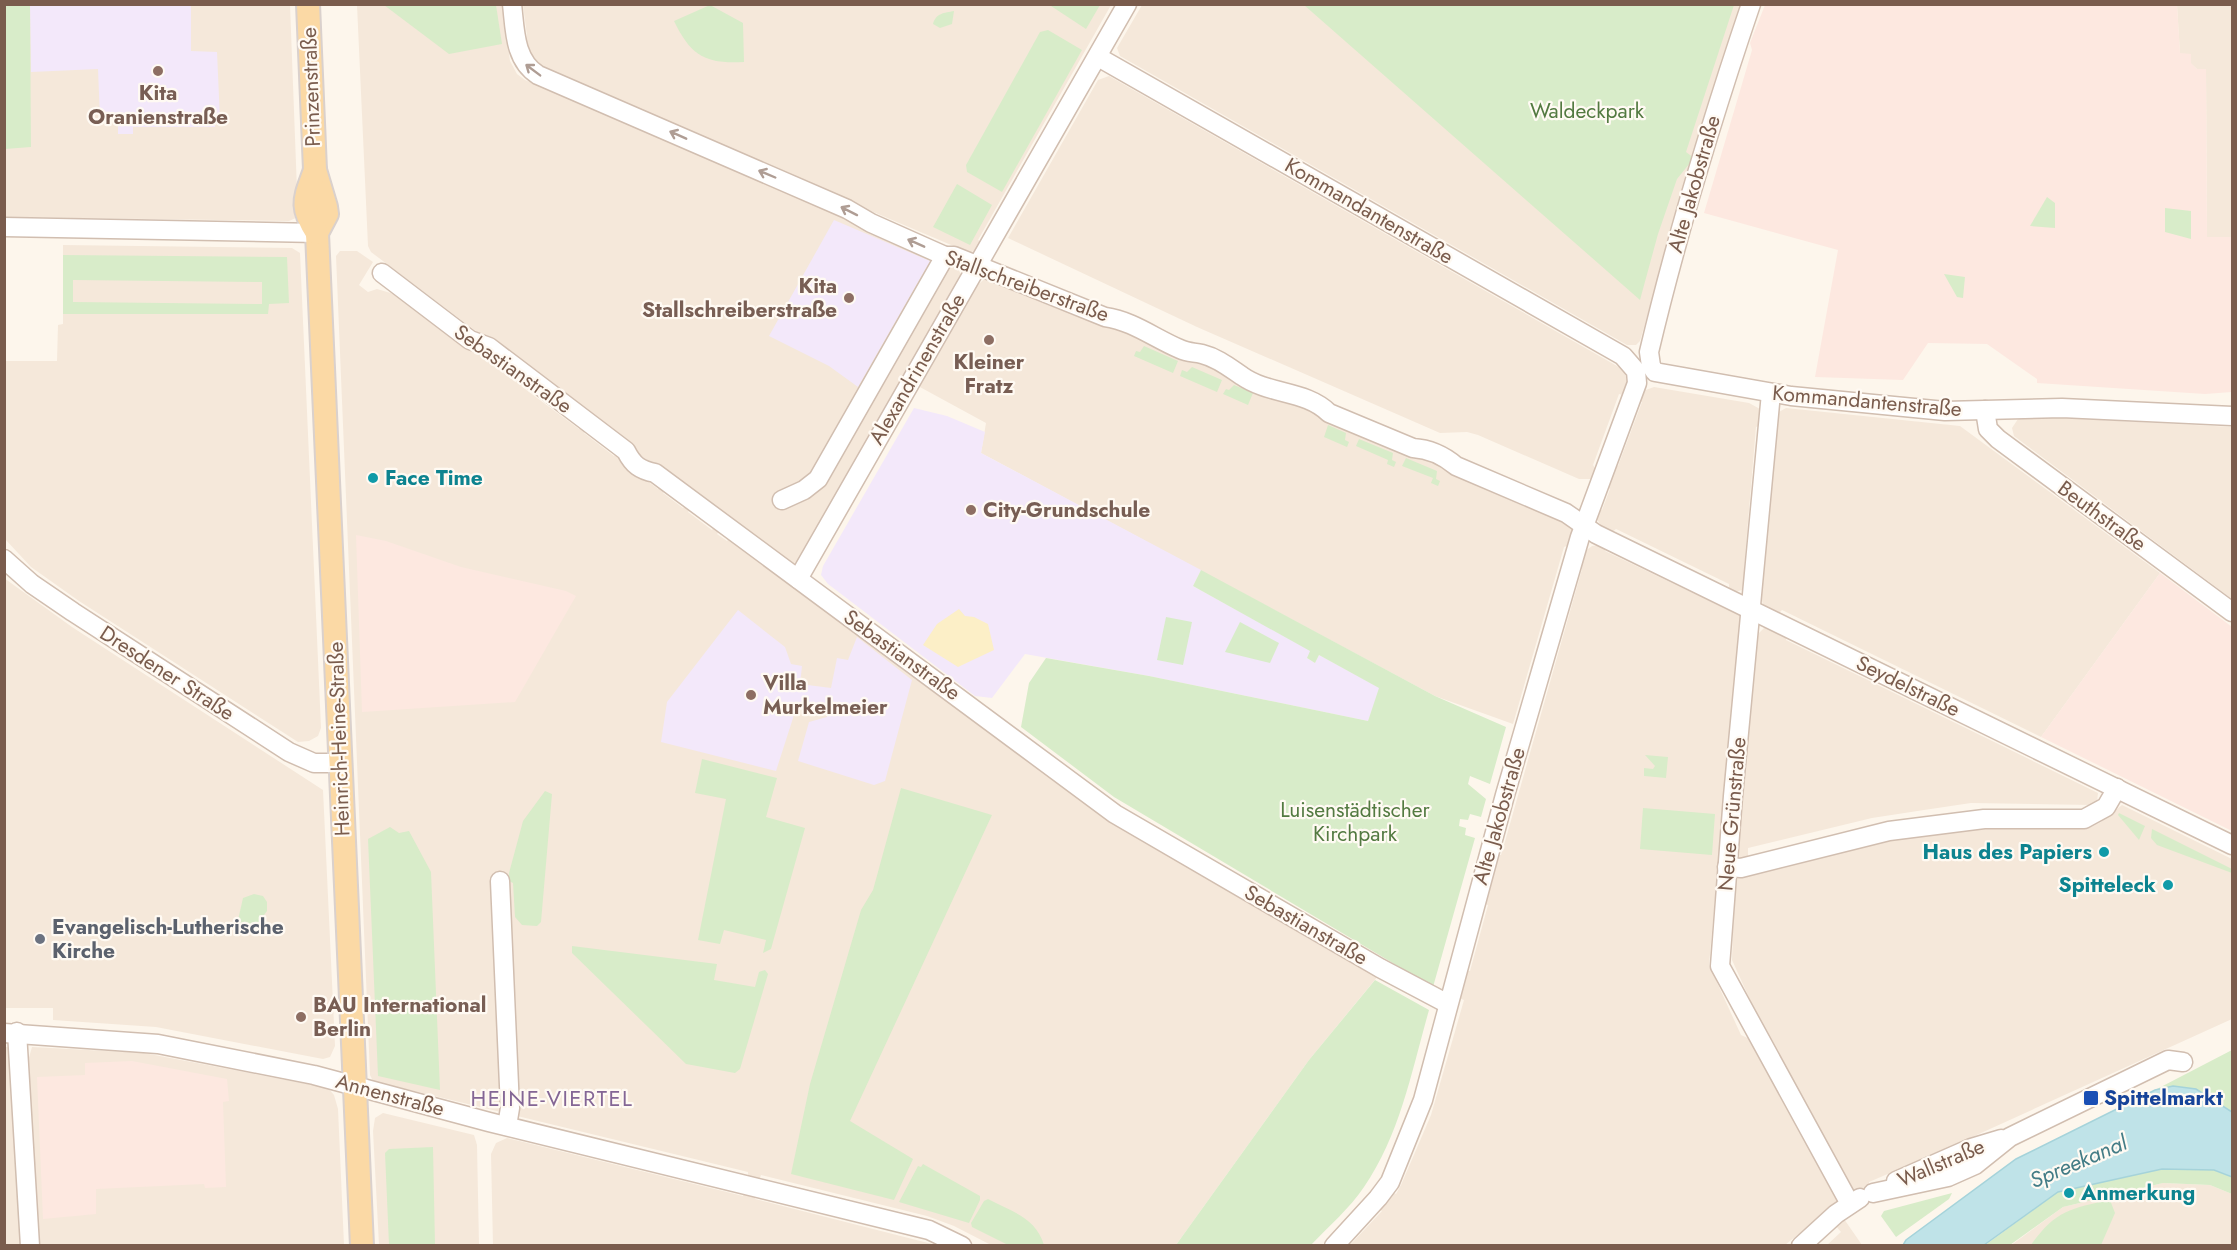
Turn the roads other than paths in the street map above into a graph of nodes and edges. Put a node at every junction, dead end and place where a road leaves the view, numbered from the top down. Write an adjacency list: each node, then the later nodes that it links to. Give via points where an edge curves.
1 (308, 4): 7 (main road, Prinzenstraße, via 315,170 305,200 306,215)
2 (512, 4): 8 (street, Stallschreiberstraße, one-way to 2, via 847,209 538,75 524,63 518,49)
3 (1127, 4): 5 (street, Alexandrinenstraße)
4 (1751, 4): 11 (street, Alte Jakobstraße, via 1695,173)
5 (1098, 57): 9 (street, Alexandrinenstraße); 11 (street, Kommandantenstraße)
6 (4, 228): 7 (street)
7 (317, 233): 21 (main road, Heinrich-Heine-Straße)
8 (945, 256): 9 (street, Stallschreiberstraße); 15 (street, Alexandrinenstraße, via 818,479)
9 (978, 266): 16 (street, Stallschreiberstraße, via 1105,317 1129,322 1186,352 1202,354 1234,368 1242,376 1287,395 1301,396 1320,404 1329,413 1446,458); 18 (street, Alexandrinenstraße)
10 (382, 273): 18 (street, Sebastianstraße, via 626,451 642,471 655,473)
11 (1644, 368): 12 (street, Kommandantenstraße, via 1661,375); 16 (street, Alte Jakobstraße)
12 (1771, 393): 13 (street, Kommandantenstraße, via 1944,411); 19 (street, Neue Grünstraße)
13 (1985, 410): 14 (street, Kommandantenstraße, via 2080,408); 20 (street, Beuthstraße, via 1988,429 1998,440)
14 (2232, 416)
15 (782, 500)
16 (1584, 525): 19 (street, Seydelstraße); 26 (street, Alte Jakobstraße)
17 (4, 559): 21 (street, Dresdener Straße, via 72,612 289,752 314,764)
18 (798, 579): 26 (street, Sebastianstraße, via 1115,814 1384,971)
19 (1751, 609): 22 (street, Seydelstraße); 24 (street, Neue Grünstraße)
20 (2232, 612)
21 (340, 763): 29 (main road, Heinrich-Heine-Straße)
22 (2116, 788): 23 (street, Seydelstraße); 24 (street, via 2106,807 2084,819 1984,819 1889,831 1741,868)
23 (2232, 845)
24 (1727, 867): 31 (street, Neue Grünstraße, via 1720,966)
25 (500, 881): 30 (street, via 510,1108)
26 (1448, 1004): 35 (street, Alte Jakobstraße, via 1423,1100 1390,1182)
27 (11, 1033): 29 (street, Annenstraße, via 158,1044); 32 (street, Annenstraße)
28 (2183, 1062): 31 (street, Wallstraße, via 2168,1060 2010,1137 1971,1148)
29 (354, 1086): 30 (street, Annenstraße); 33 (main road, Heinrich-Heine-Straße)
30 (507, 1126): 34 (street, Annenstraße, via 929,1230)
31 (1850, 1204): 36 (street, Wallstraße)
32 (30, 1245)
33 (362, 1245)
34 (962, 1245)
35 (1334, 1245)
36 (1801, 1245)

